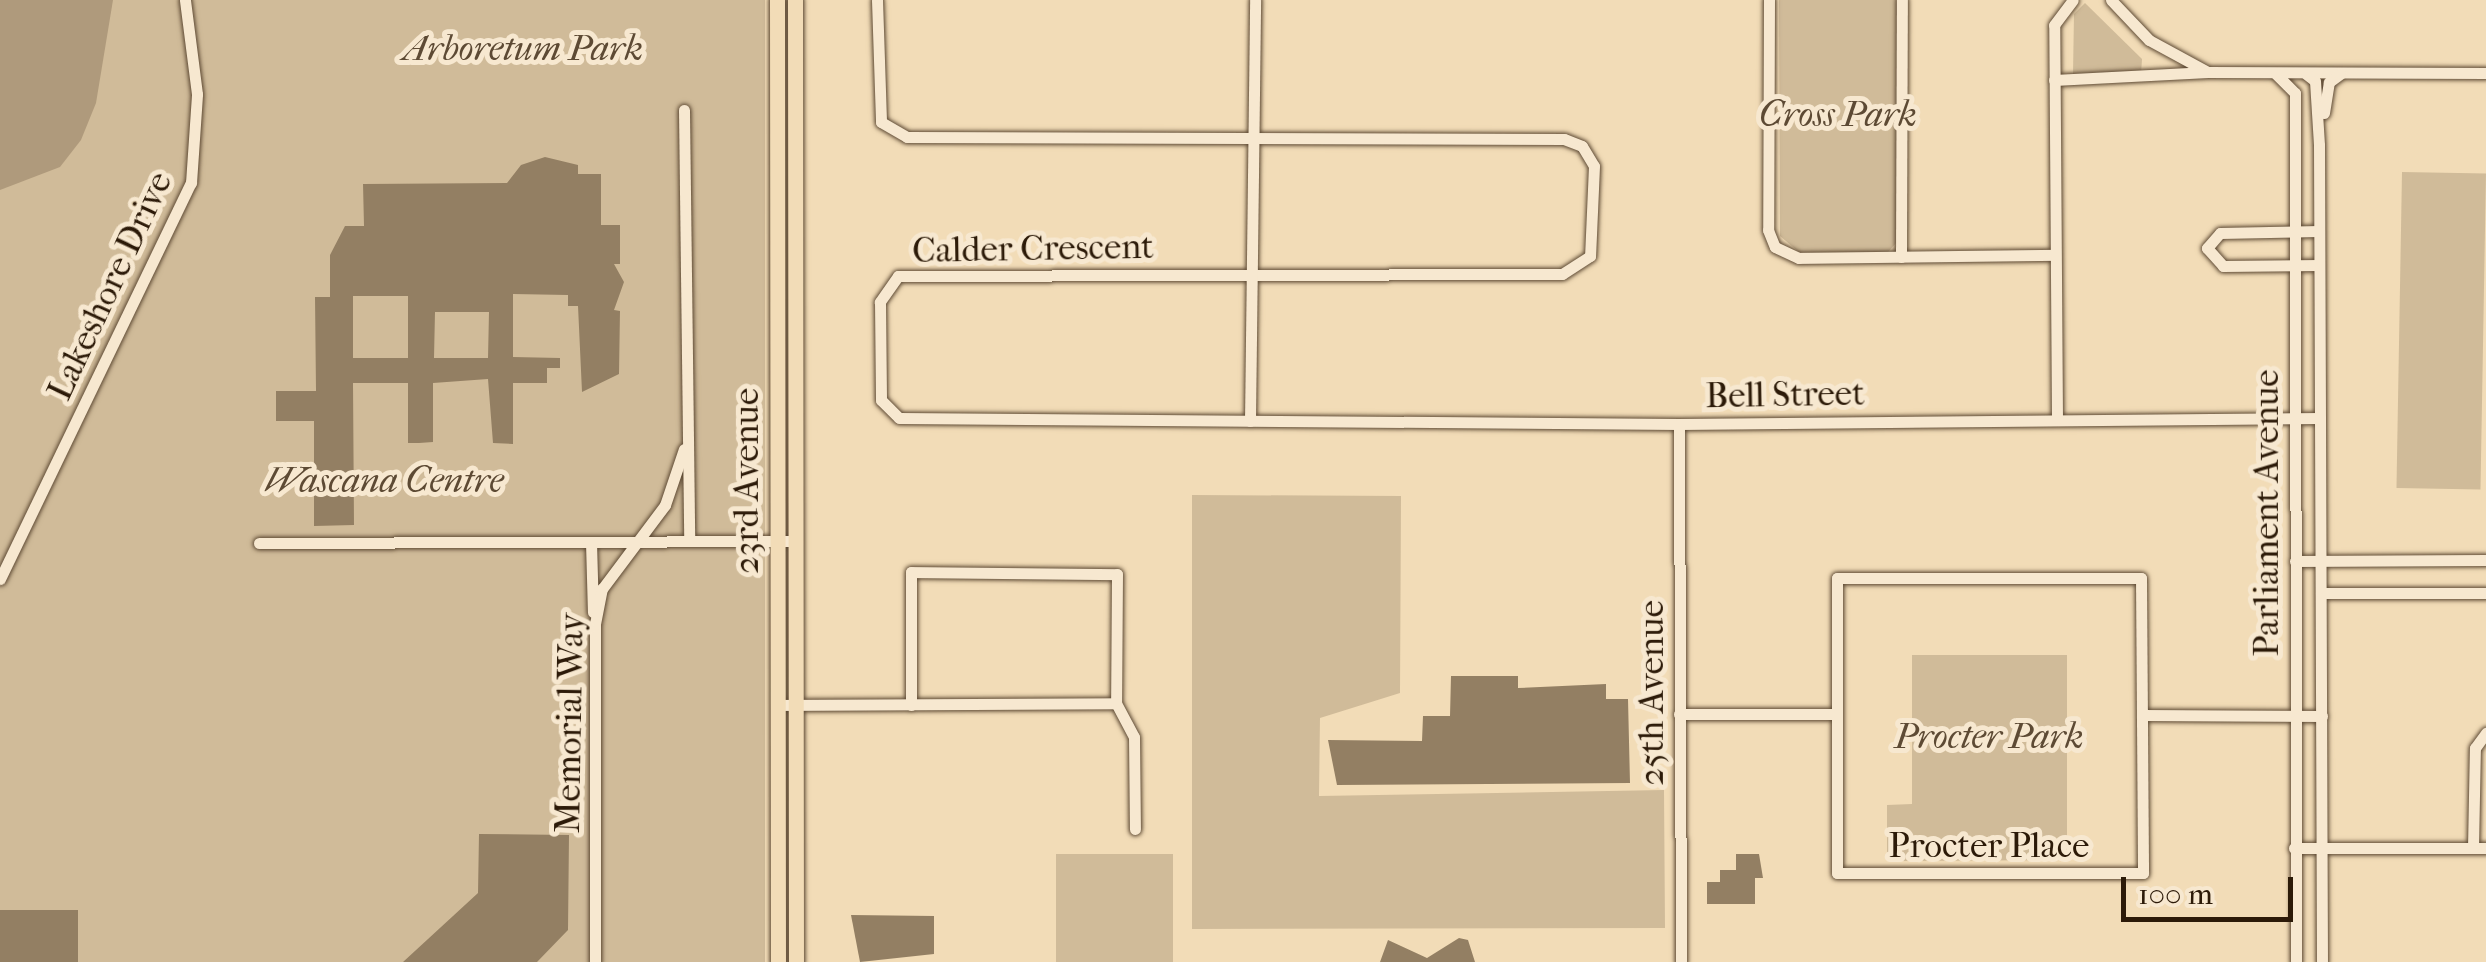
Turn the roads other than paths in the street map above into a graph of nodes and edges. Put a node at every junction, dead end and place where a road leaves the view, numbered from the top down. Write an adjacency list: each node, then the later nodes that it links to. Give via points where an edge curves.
1 (186, 0): 42 (street, Lakeshore Drive, via 197,94 191,183)
2 (777, 0): 35 (main road, 23rd Avenue)
3 (795, 0): 36 (main road, 23rd Avenue)
4 (878, 0): 18 (street, via 877,103 893,134)
5 (1255, 0): 18 (street)
6 (1768, 0): 23 (street, via 1768,230 1775,246 1799,258)
7 (1902, 0): 23 (street)
8 (2073, 0): 15 (street, via 2054,24)
9 (2110, 0): 10 (street, via 2150,40)
10 (2208, 72): 11 (street); 15 (street, via 2188,79)
11 (2276, 74): 12 (street); 16 (street)
12 (2305, 74): 13 (street); 16 (street); 19 (street, Parliament Avenue, via 2315,81)
13 (2340, 74): 14 (street); 19 (street, Parliament Avenue, via 2327,86)
14 (2486, 74)
15 (2054, 80): 22 (street)
16 (2295, 93): 20 (street, Parliament Avenue)
17 (684, 110): 32 (street, Memorial Way)
18 (1254, 136): 26 (street); 26 (street, via 1564,139 1590,154 1594,184 1593,243 1574,271)
19 (2319, 146): 21 (street, Parliament Avenue)
20 (2295, 232): 21 (street); 25 (street, Parliament Avenue); 25 (street, via 2220,234 2207,248 2222,266)
21 (2319, 232): 24 (street, Parliament Avenue)
22 (2055, 255): 23 (street); 27 (street)
23 (1901, 257)
24 (2320, 264): 25 (street); 29 (street, Parliament Avenue)
25 (2295, 265): 28 (street, Parliament Avenue)
26 (1254, 274): 30 (street); 30 (street, Calder Crescent, via 898,276 880,302 881,400 899,418)
27 (2057, 418): 28 (street, Bell Street); 31 (street, Bell Street)
28 (2295, 418): 29 (street, Bell Street); 41 (street, Parliament Avenue)
29 (2320, 418): 39 (street, Parliament Avenue)
30 (1250, 421): 31 (street, Bell Street)
31 (1680, 424): 50 (street, 25th Avenue)
32 (684, 450): 33 (street, Memorial Way, via 666,505); 34 (street, Memorial Way)
33 (635, 541): 34 (street); 37 (street); 45 (street, Memorial Way, via 602,589)
34 (688, 541): 35 (street)
35 (778, 541): 36 (street); 47 (main road, 23rd Avenue)
36 (796, 541): 48 (main road, 23rd Avenue)
37 (591, 542): 38 (street); 45 (street)
38 (258, 543)
39 (2321, 560): 40 (street); 41 (street); 43 (street, Parliament Avenue)
40 (2486, 560)
41 (2295, 561): 53 (street, Parliament Avenue)
42 (0, 579)
43 (2321, 593): 44 (street); 54 (street, Parliament Avenue)
44 (2486, 594)
45 (594, 624): 60 (street, Memorial Way)
46 (1116, 704): 49 (street); 49 (street, via 1116,574 911,572); 56 (street, via 1134,737)
47 (778, 705): 48 (street); 61 (main road, 23rd Avenue)
48 (796, 705): 49 (street); 62 (main road, 23rd Avenue)
49 (912, 705)
50 (1680, 714): 51 (street); 63 (street, 25th Avenue)
51 (1836, 714): 52 (street, Procter Place, via 1836,578 2142,578); 52 (street, Procter Place, via 1837,873 2143,873)
52 (2142, 715): 53 (street)
53 (2294, 716): 54 (street); 57 (street, Parliament Avenue)
54 (2322, 716): 58 (street, Parliament Avenue)
55 (2486, 733): 59 (street, via 2476,748)
56 (1135, 829)
57 (2294, 848): 58 (street); 64 (street, Parliament Avenue)
58 (2322, 848): 59 (street); 65 (street, Parliament Avenue)
59 (2480, 848)
60 (595, 962)
61 (778, 962)
62 (796, 962)
63 (1681, 962)
64 (2296, 962)
65 (2322, 962)

